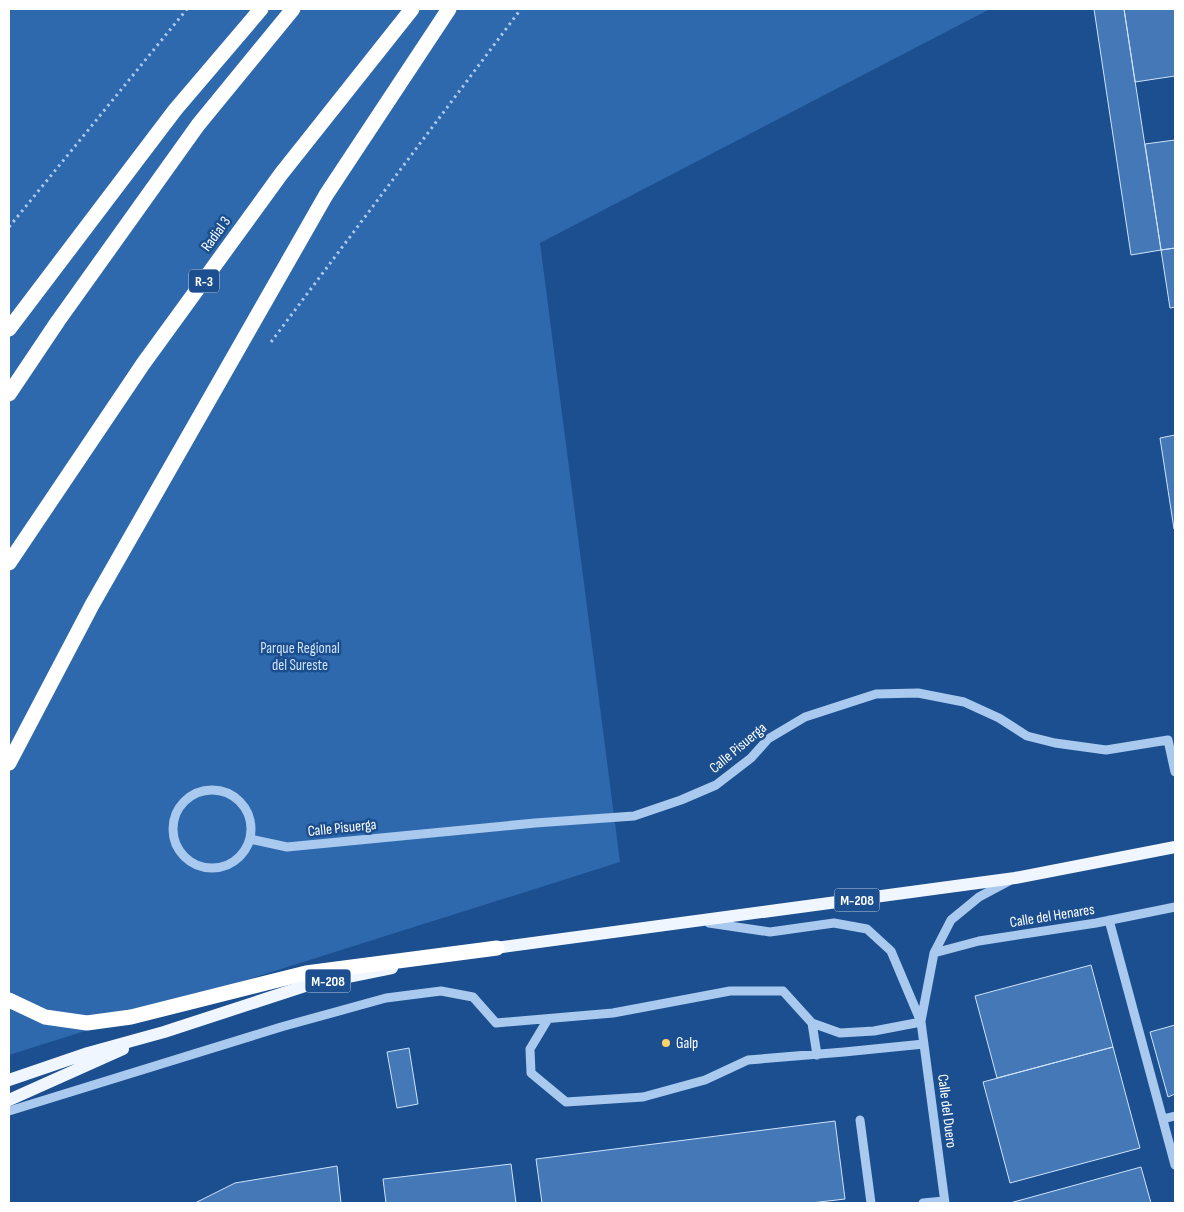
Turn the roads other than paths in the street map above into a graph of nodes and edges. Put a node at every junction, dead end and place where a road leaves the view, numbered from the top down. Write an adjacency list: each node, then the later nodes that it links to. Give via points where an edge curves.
1 (261, 9): 5 (highway, via 175,110)
2 (293, 9): 6 (highway, via 198,125)
3 (412, 9): 7 (highway, Radial 3 / R-3, via 281,174 143,364)
4 (449, 9): 8 (highway, via 326,194 92,605)
5 (9, 329)
6 (9, 394)
7 (9, 563)
8 (9, 763)
9 (1175, 772): 10 (street, Calle Pisuerga, via 1168,740 1106,750 1055,743 1027,736 999,718 964,702 918,693 876,694 805,717 768,739 751,758 716,785 634,816 287,848)
10 (250, 839): 10 (street, via 252,826 241,802 218,790 204,790 192,795 175,815 172,828 174,841 188,861 212,869 225,867 236,860)
11 (1175, 847): 12 (main road, M-208)
12 (1014, 878): 15 (main road, M-208); 17 (street, Calle del Duero, via 979,897 951,920)
13 (1175, 907): 14 (street, Calle del Henares)
14 (1109, 920): 17 (street, Calle del Henares, via 979,941); 29 (street)
15 (699, 921): 16 (main road, M-208); 20 (street, Calle del Duero, via 770,932 834,923 867,929 891,951)
16 (497, 948): 18 (highway, via 306,973 131,1017 86,1023 45,1017); 22 (main road, M-208, via 308,985)
17 (934, 953): 20 (street, Calle del Duero)
18 (9, 1000)
19 (548, 1019): 21 (street, via 613,1014 730,991 783,991); 24 (street, via 530,1049 531,1073 566,1102 643,1097 705,1080 748,1060); 27 (street, via 496,1023 473,997 442,991 386,998 281,1027)
20 (921, 1022): 21 (street, via 874,1031 840,1033); 23 (street, Calle del Duero)
21 (812, 1023): 24 (street)
22 (164, 1032): 25 (main road, M-208); 26 (main road, M-208)
23 (924, 1044): 24 (street); 32 (street, Calle del Duero)
24 (817, 1055)
25 (9, 1080)
26 (9, 1100)
27 (9, 1112)
28 (1175, 1116): 29 (street)
29 (1163, 1119): 31 (street)
30 (860, 1120): 33 (street)
31 (1175, 1165)
32 (945, 1202): 34 (street)
33 (871, 1203)
34 (923, 1203)

